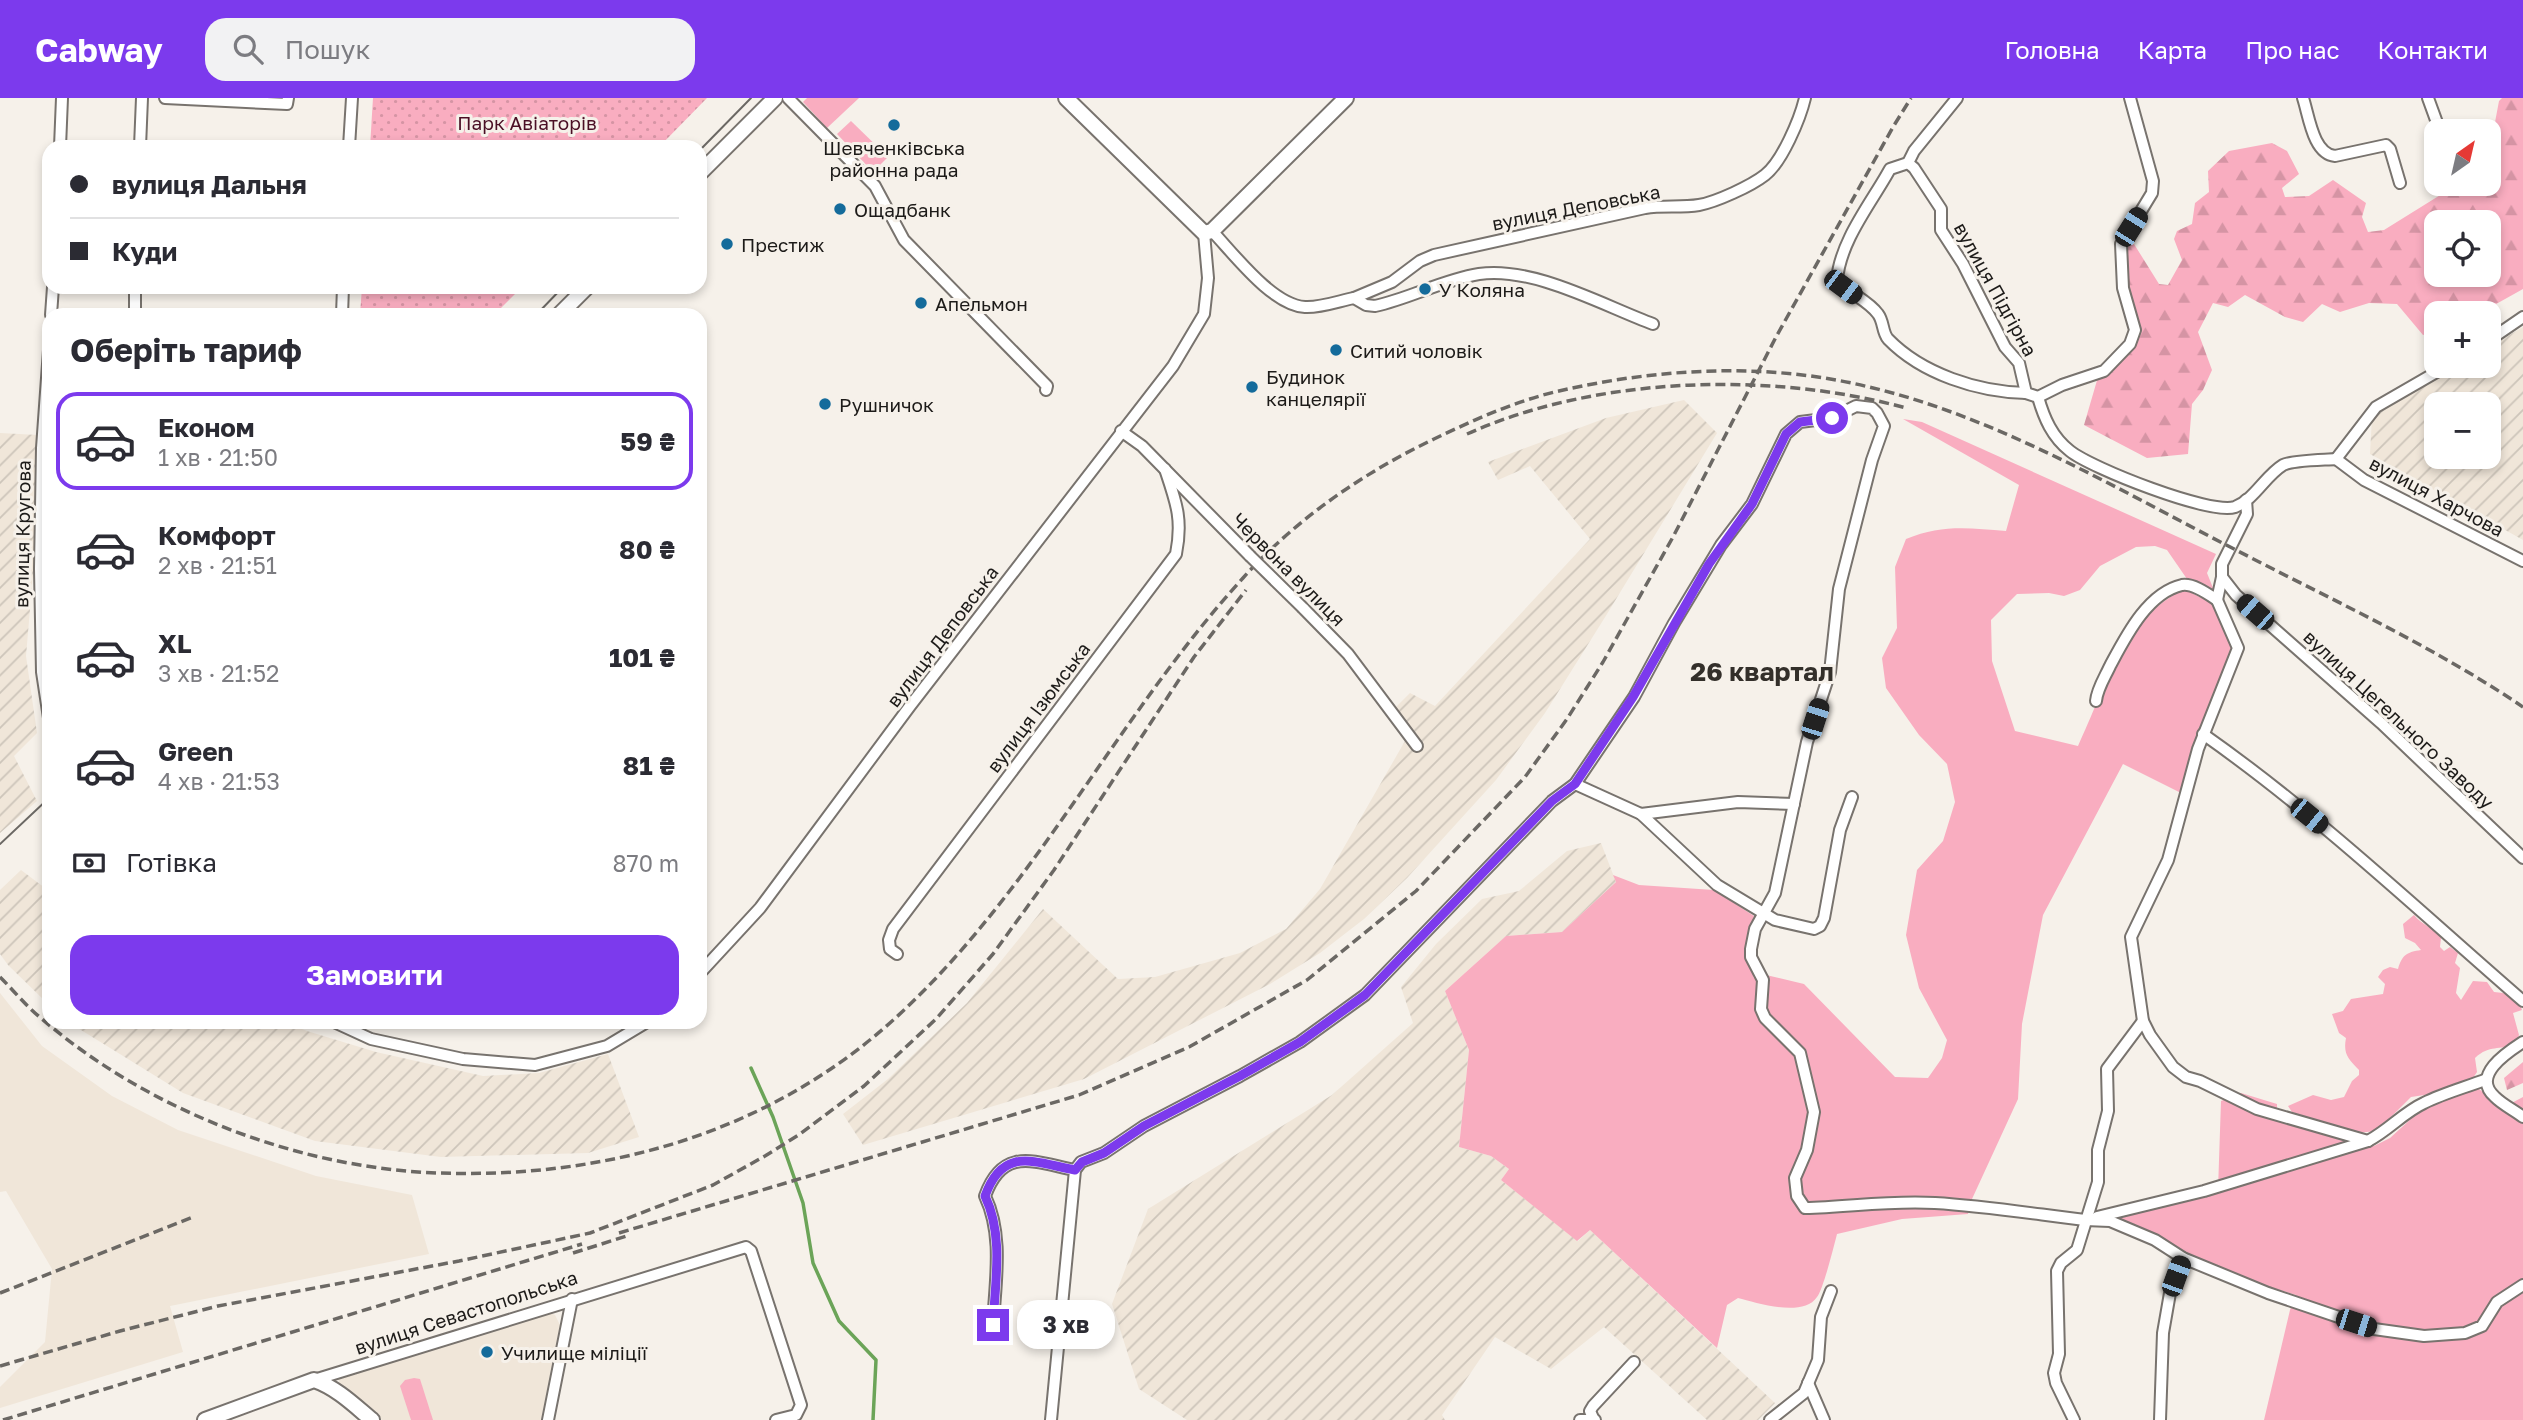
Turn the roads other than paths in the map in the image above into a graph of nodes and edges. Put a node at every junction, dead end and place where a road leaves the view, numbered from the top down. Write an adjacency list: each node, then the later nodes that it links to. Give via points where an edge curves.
1 (62, 98): 16 (street)
2 (142, 98): 17 (street)
3 (165, 98): 4 (street, via 287,104)
4 (288, 98)
5 (352, 98): 18 (street)
6 (775, 98): 20 (street)
7 (788, 98): 30 (street, via 875,186 904,240)
8 (1066, 98): 22 (street)
9 (1346, 98): 22 (street)
10 (1805, 98): 24 (street, вулиця Деповська, via 1796,127 1765,175 1731,193 1704,204 1645,208 1434,255 1392,282)
11 (1957, 98): 19 (street)
12 (2130, 98): 32 (street, via 2153,181 2152,193 2121,244 2123,288 2133,337 2104,371)
13 (2303, 98): 21 (street, via 2319,148 2328,155 2386,145)
14 (2428, 98): 15 (street)
15 (2436, 119)
16 (60, 140)
17 (140, 140)
18 (349, 140)
19 (1908, 163): 31 (street, вулиця Підгірна, via 1941,209 1941,230 2005,347 2019,363); 31 (street, via 1890,169 1851,238 1837,280 1877,313 1887,338 1915,360 1966,384)
20 (707, 166)
21 (2400, 183)
22 (1208, 232): 24 (street, вулиця Деповська, via 1289,304 1306,308); 33 (street, вулиця Деповська, via 1204,314 1173,366)
23 (580, 294): 25 (street)
24 (1354, 298): 27 (street, вулиця Деповська, via 1375,306 1478,274 1518,274)
25 (566, 308)
26 (2523, 317): 28 (street)
27 (1653, 324)
28 (2501, 332)
29 (2426, 378): 34 (street, via 2376,407)
30 (1046, 390)
31 (2026, 393): 32 (street)
32 (2038, 397): 36 (street, via 2044,420 2071,453 2143,486 2195,503 2233,508)
33 (1121, 431): 35 (street, Червона вулиця); 50 (street, вулиця Деповська, via 760,908)
34 (2336, 459): 36 (street, via 2284,464); 37 (street, вулиця Харчова, via 2364,480)
35 (1165, 469): 42 (street, Червона вулиця, bridge, via 1348,654); 49 (street, вулиця Ізюмська, via 1181,532 1176,554 893,929 890,948)
36 (2246, 500): 38 (street, via 2247,514 2225,553)
37 (2523, 561)
38 (2222, 577): 39 (street); 47 (street, вулиця Цегельного Заводу, via 2236,595 2381,723)
39 (2217, 600): 40 (street, via 2184,585 2164,594 2127,634); 41 (street, via 2238,648)
40 (2096, 701)
41 (2203, 734): 51 (street, via 2341,841); 52 (street, via 2168,860 2131,937)
42 (1417, 746)
43 (1575, 784): 45 (street, via 1633,697 1721,545 1752,504 1786,434 1800,422 1832,418 1852,407 1872,408 1884,426 1839,589 1830,672 1807,742); 46 (street); 59 (street, via 1552,801 1365,995 1300,1042 1144,1126)
44 (1852, 797): 48 (street, via 1840,830 1820,926 1814,929 1785,923)
45 (1794, 804): 46 (street, via 1738,802); 48 (street, via 1775,893)
46 (1641, 814): 48 (street, via 1717,885)
47 (2523, 858)
48 (1763, 914): 60 (street, via 1751,949 1763,980 1761,1009 1800,1053 1814,1112 1807,1150 1795,1178 1797,1196 1805,1208 1934,1203)
49 (897, 954)
50 (707, 965)
51 (2523, 1001)
52 (2143, 1021): 58 (street, via 2173,1067 2186,1077 2257,1109); 60 (street, via 2107,1069 2108,1111 2098,1150 2098,1182)
53 (349, 1029): 54 (street, via 371,1039 463,1059 535,1065 607,1046)
54 (635, 1029)
55 (2523, 1042): 56 (street, via 2493,1065)
56 (2487, 1079): 57 (street, via 2493,1096); 58 (street, via 2424,1103)
57 (2523, 1117)
58 (2368, 1141): 60 (street, via 2204,1191)
59 (1075, 1170): 65 (street, via 1020,1159 992,1178 985,1196 994,1215 997,1255); 74 (street)
60 (2085, 1220): 61 (street, via 2110,1221); 78 (street, via 2077,1250 2057,1271 2059,1354 2054,1373)
61 (2183, 1258): 62 (street, via 2374,1329 2424,1336 2465,1333 2482,1326 2497,1302); 79 (street, via 2170,1293 2163,1333)
62 (2523, 1286)
63 (1831, 1291): 68 (street, via 1821,1317 1818,1360)
64 (572, 1299): 67 (street, вулиця Севастопольська); 72 (street); 73 (street, вулиця Севастопольська, via 746,1247 801,1405 796,1415)
65 (993, 1325)
66 (1634, 1362): 69 (street, via 1593,1406)
67 (314, 1380): 70 (street, вулиця Севастопольська); 71 (street, via 327,1384)
68 (1808, 1383): 76 (street, via 1804,1393); 77 (street)
69 (1594, 1419): 75 (street)
70 (205, 1420)
71 (372, 1420)
72 (548, 1420)
73 (776, 1420)
74 (1051, 1420)
75 (1580, 1420)
76 (1770, 1420)
77 (1824, 1420)
78 (2074, 1420)
79 (2160, 1420)

